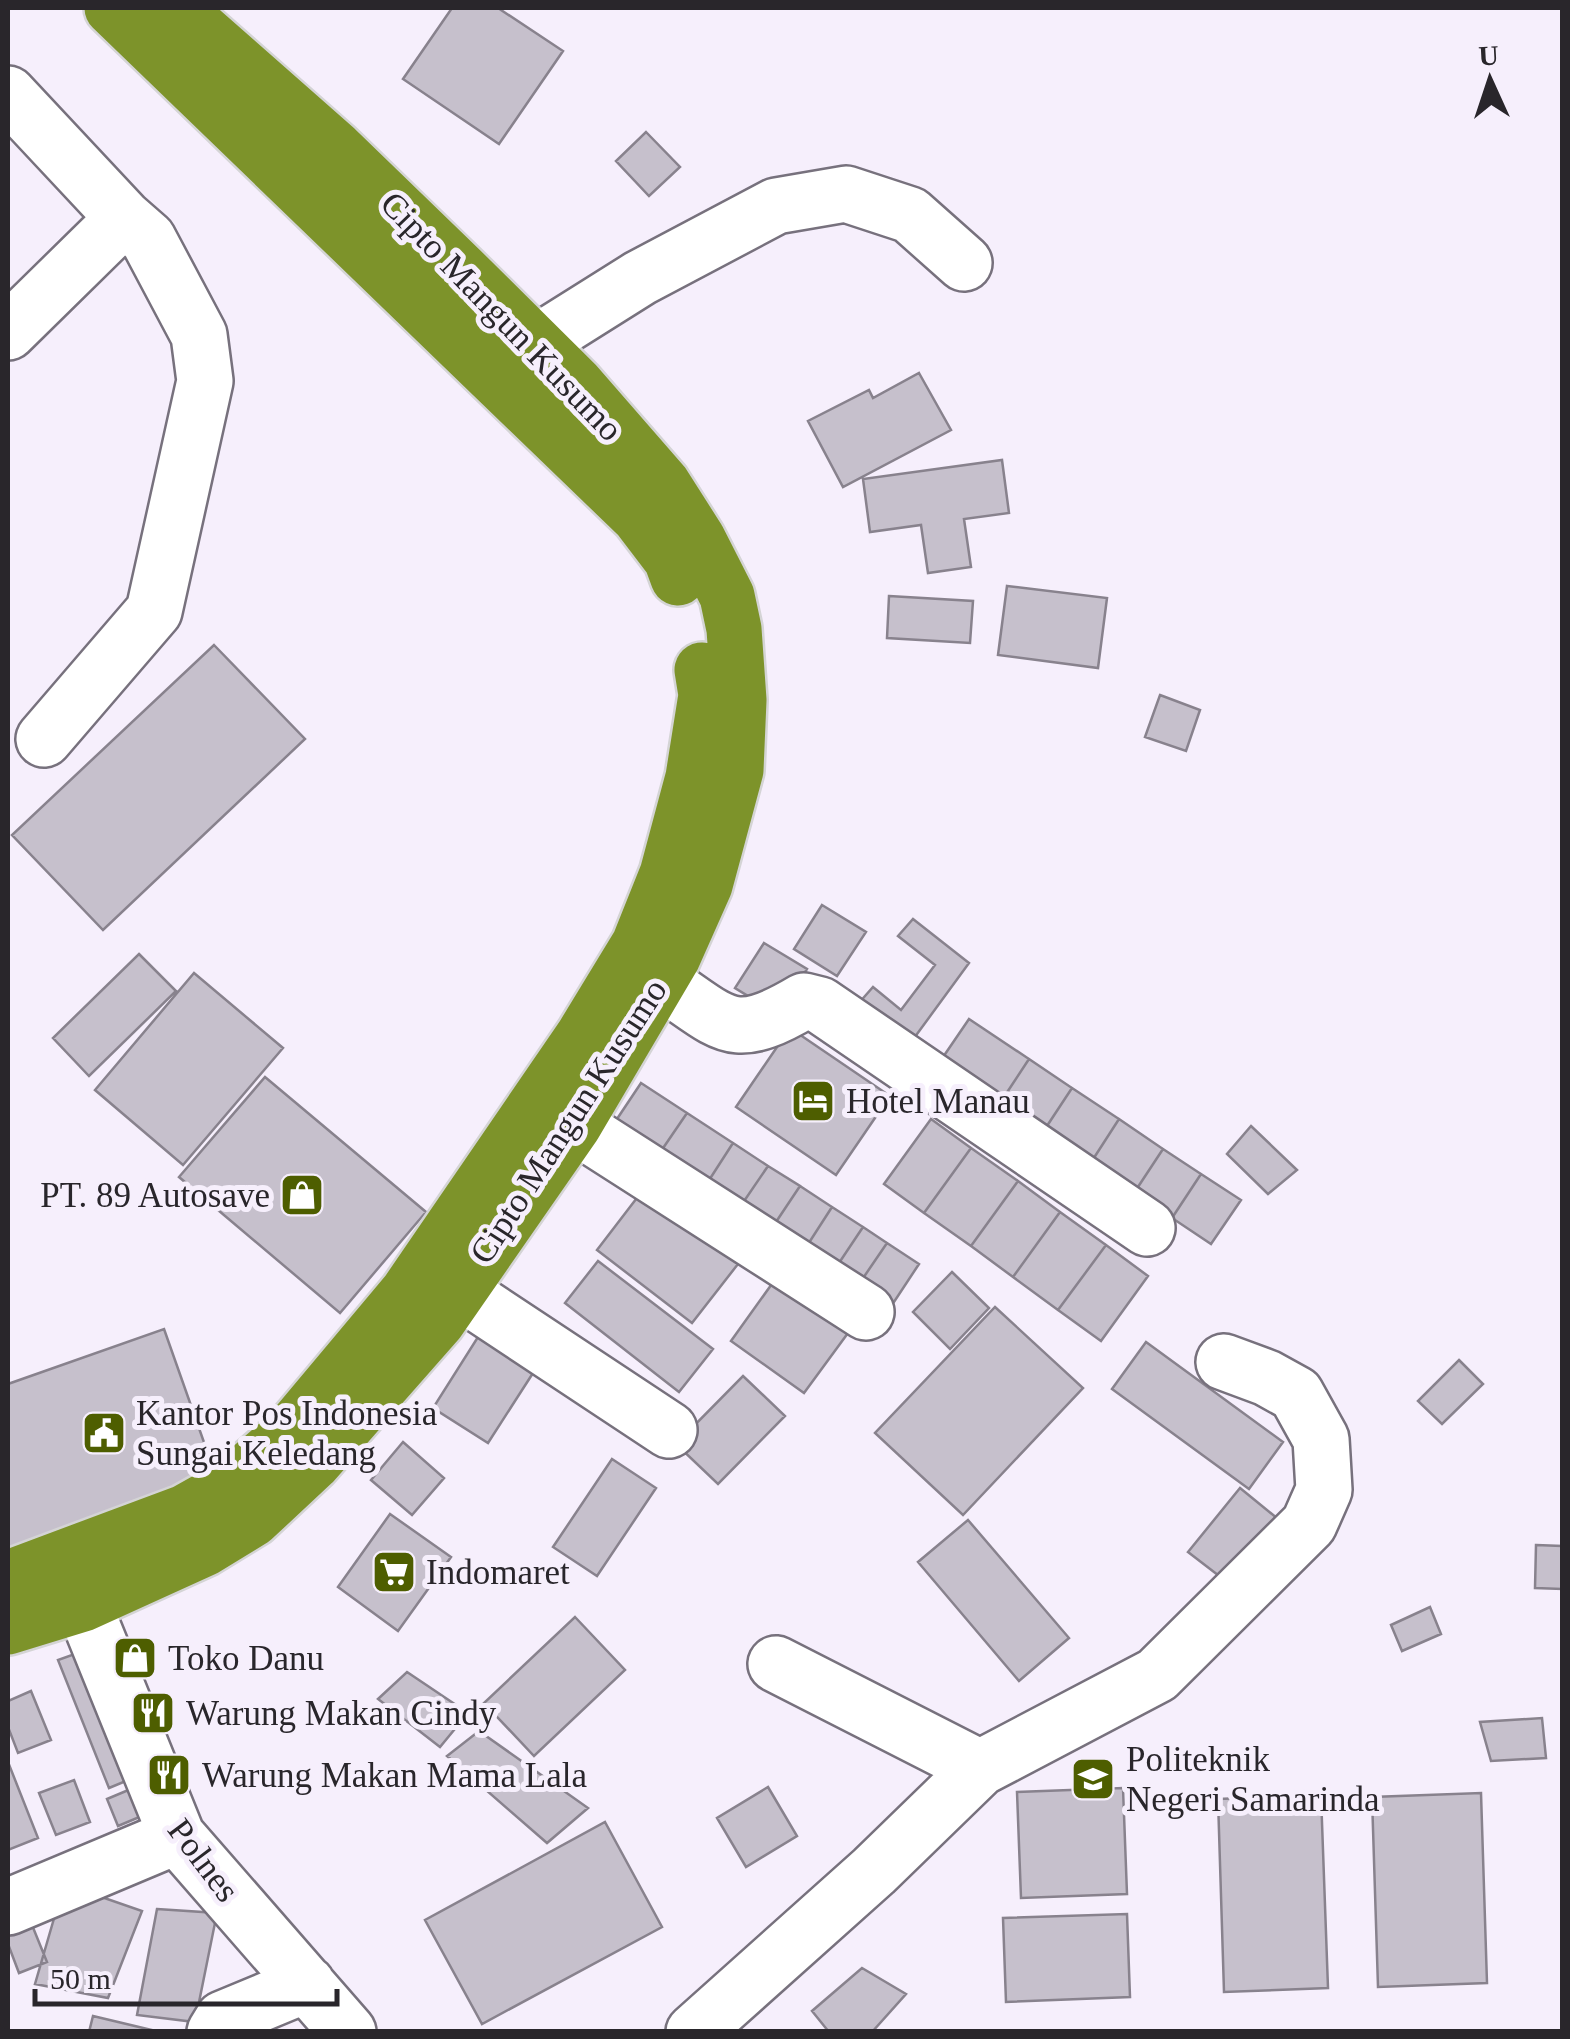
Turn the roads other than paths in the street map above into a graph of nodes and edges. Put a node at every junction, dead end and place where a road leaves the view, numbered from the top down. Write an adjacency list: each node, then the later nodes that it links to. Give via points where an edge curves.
1 (112, 8): 16 (highway, Cipto Mangun Kusumo, via 639,517 671,559 694,617 706,695 668,874 638,944 407,1293 288,1435 226,1489 185,1512)
2 (176, 8): 7 (highway, Cipto Mangun Kusumo, via 336,149)
3 (8, 94): 4 (street)
4 (124, 218): 6 (street); 8 (street, via 148,239 174,284 199,336 205,382 154,611)
5 (964, 262): 7 (street, via 910,215 846,194 776,206 640,278)
6 (8, 332)
7 (535, 344): 9 (highway, Cipto Mangun Kusumo, via 663,484 727,596 734,629 736,770 705,885)
8 (44, 740)
9 (660, 980): 10 (highway, Cipto Mangun Kusumo); 11 (street, via 730,1026 756,1026 804,1002 820,1005)
10 (574, 1125): 12 (highway, Cipto Mangun Kusumo); 13 (street)
11 (1147, 1228)
12 (459, 1290): 15 (street); 17 (highway, Cipto Mangun Kusumo, via 313,1462 254,1519)
13 (866, 1312)
14 (1224, 1362): 20 (street, via 1296,1394 1321,1438 1324,1490 1308,1524 1157,1675)
15 (670, 1430)
16 (8, 1578)
17 (83, 1604): 18 (highway, Cipto Mangun Kusumo); 21 (street, Polnes)
18 (8, 1627)
19 (776, 1664): 20 (street)
20 (980, 1768): 26 (street)
21 (178, 1836): 22 (street); 23 (street, Polnes)
22 (8, 1907)
23 (307, 1984): 24 (street, via 223,2019); 25 (street, Polnes)
24 (215, 2032)
25 (348, 2032)
26 (694, 2032)

